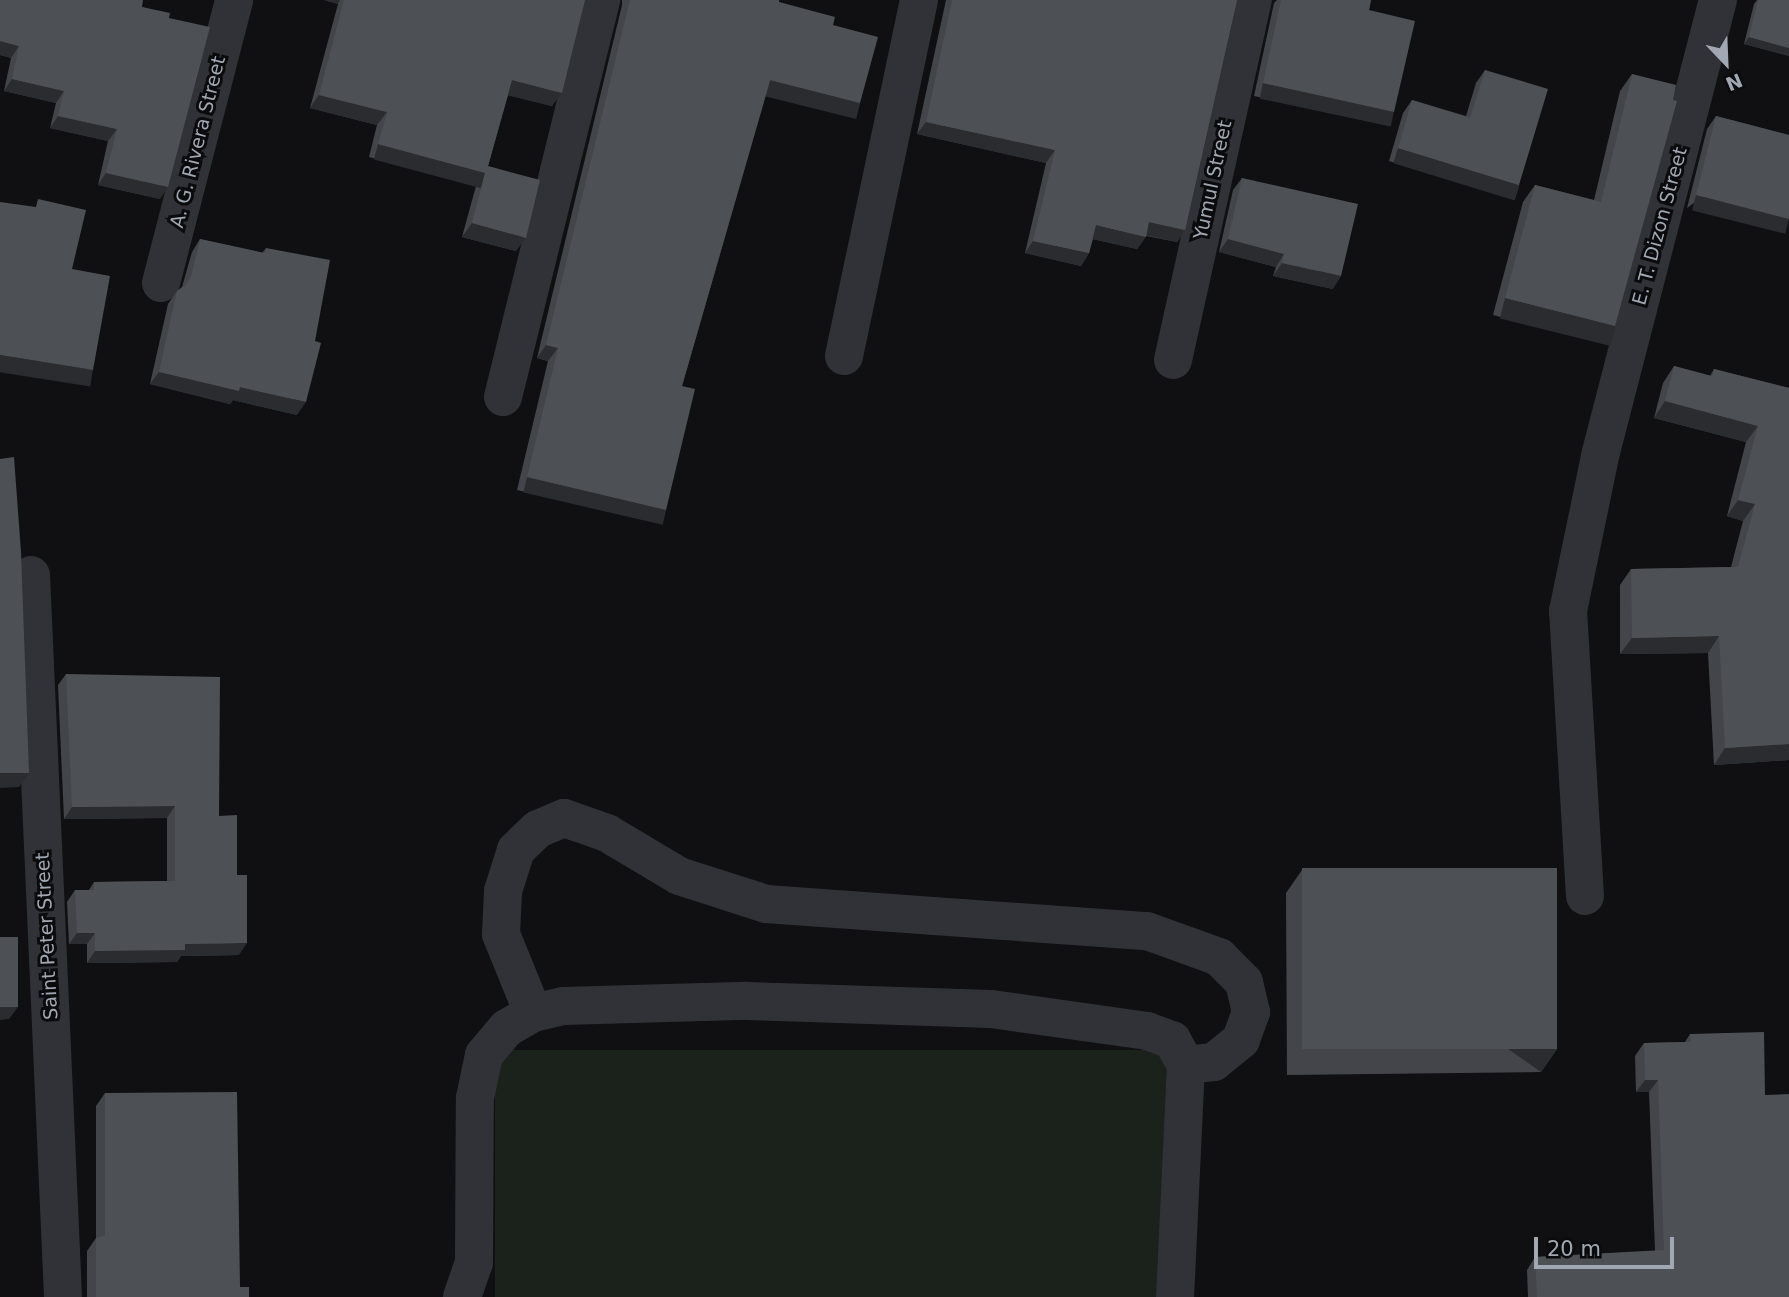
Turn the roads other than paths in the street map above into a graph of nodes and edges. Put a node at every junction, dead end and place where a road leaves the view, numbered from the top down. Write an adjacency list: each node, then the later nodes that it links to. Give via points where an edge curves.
1 (234, 0): 6 (street, A. G. Rivera Street)
2 (601, 0): 9 (street)
3 (919, 0): 7 (street)
4 (1253, 0): 8 (street, Yumul Street)
5 (1718, 0): 11 (street, E. T. Dizon Street, via 1601,452 1568,611)
6 (161, 284)
7 (844, 356)
8 (1173, 360)
9 (503, 397)
10 (31, 575): 14 (street, Saint Peter Street)
11 (1585, 896)
12 (533, 1013): 13 (street, via 563,1006 747,1001 991,1009 1147,1031 1172,1040); 13 (street, via 501,934 503,891 516,850 538,829 564,818 607,832 679,876 766,904 1147,931 1219,957 1244,982 1251,1012 1241,1040 1214,1062); 15 (street, via 507,1028 484,1055 475,1098 474,1263)
13 (1186, 1065): 16 (street)
14 (63, 1297)
15 (462, 1297)
16 (1175, 1297)

